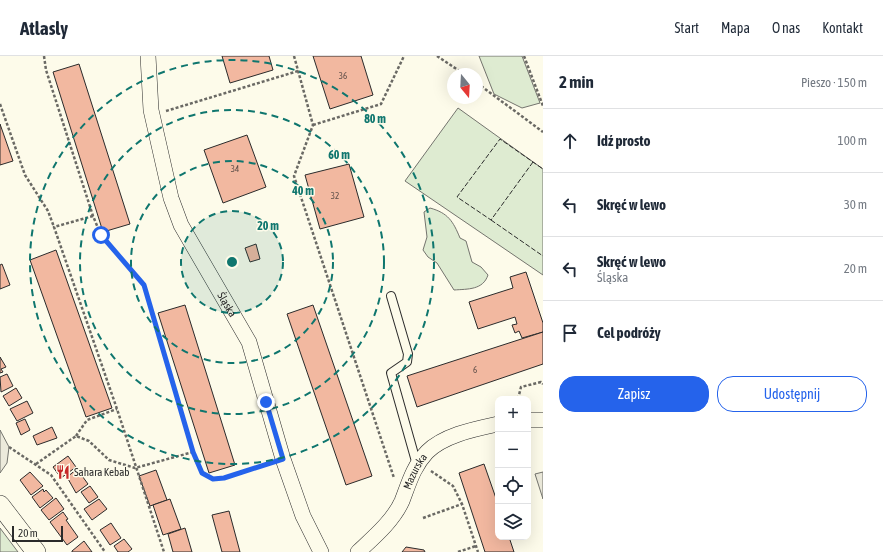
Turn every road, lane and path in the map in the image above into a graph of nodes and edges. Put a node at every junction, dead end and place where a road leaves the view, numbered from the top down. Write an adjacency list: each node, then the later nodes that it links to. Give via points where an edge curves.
1 (44, 56): 15 (path, via 46,70)
2 (148, 56): 12 (street, Śląska)
3 (294, 56): 8 (path)
4 (404, 56): 13 (path, via 381,104)
5 (437, 56): 7 (path)
6 (524, 56): 11 (path)
7 (455, 68)
8 (298, 71): 12 (path); 13 (path)
9 (483, 87): 14 (path)
10 (0, 104): 16 (path, via 25,175 48,211)
11 (543, 106)
12 (152, 116): 27 (street, Śląska, via 171,198 181,225 249,342)
13 (313, 125): 31 (path, via 294,176)
14 (543, 132)
15 (93, 216): 16 (path); 26 (path, via 101,235 144,285)
16 (54, 227): 20 (path)
17 (391, 296): 29 (lane, via 408,354 407,362 392,373)
18 (543, 384): 19 (path, via 541,382 521,387)
19 (519, 396)
20 (117, 409): 24 (path, via 87,420); 30 (path)
21 (531, 420): 22 (street)
22 (543, 420)
23 (495, 425): 29 (street, Mazurska, via 454,436 440,443 428,451)
24 (76, 436): 28 (path); 30 (path, via 89,441 109,460)
25 (9, 447): 28 (path)
26 (193, 452): 27 (path, via 202,473 213,479 224,478); 30 (path)
27 (283, 459): 39 (street, Śląska, via 303,516)
28 (36, 464): 37 (path, via 51,474)
29 (422, 467): 31 (street, Mazurska, via 405,488); 32 (path, via 453,486)
30 (135, 468): 38 (path)
31 (402, 501): 40 (street, Mazurska, via 386,525)
32 (462, 504): 34 (path); 35 (path)
33 (0, 505): 36 (street)
34 (423, 518)
35 (476, 546): 41 (path); 42 (path)
36 (36, 552)
37 (105, 552)
38 (164, 552)
39 (320, 552)
40 (358, 552)
41 (458, 552)
42 (478, 552)

